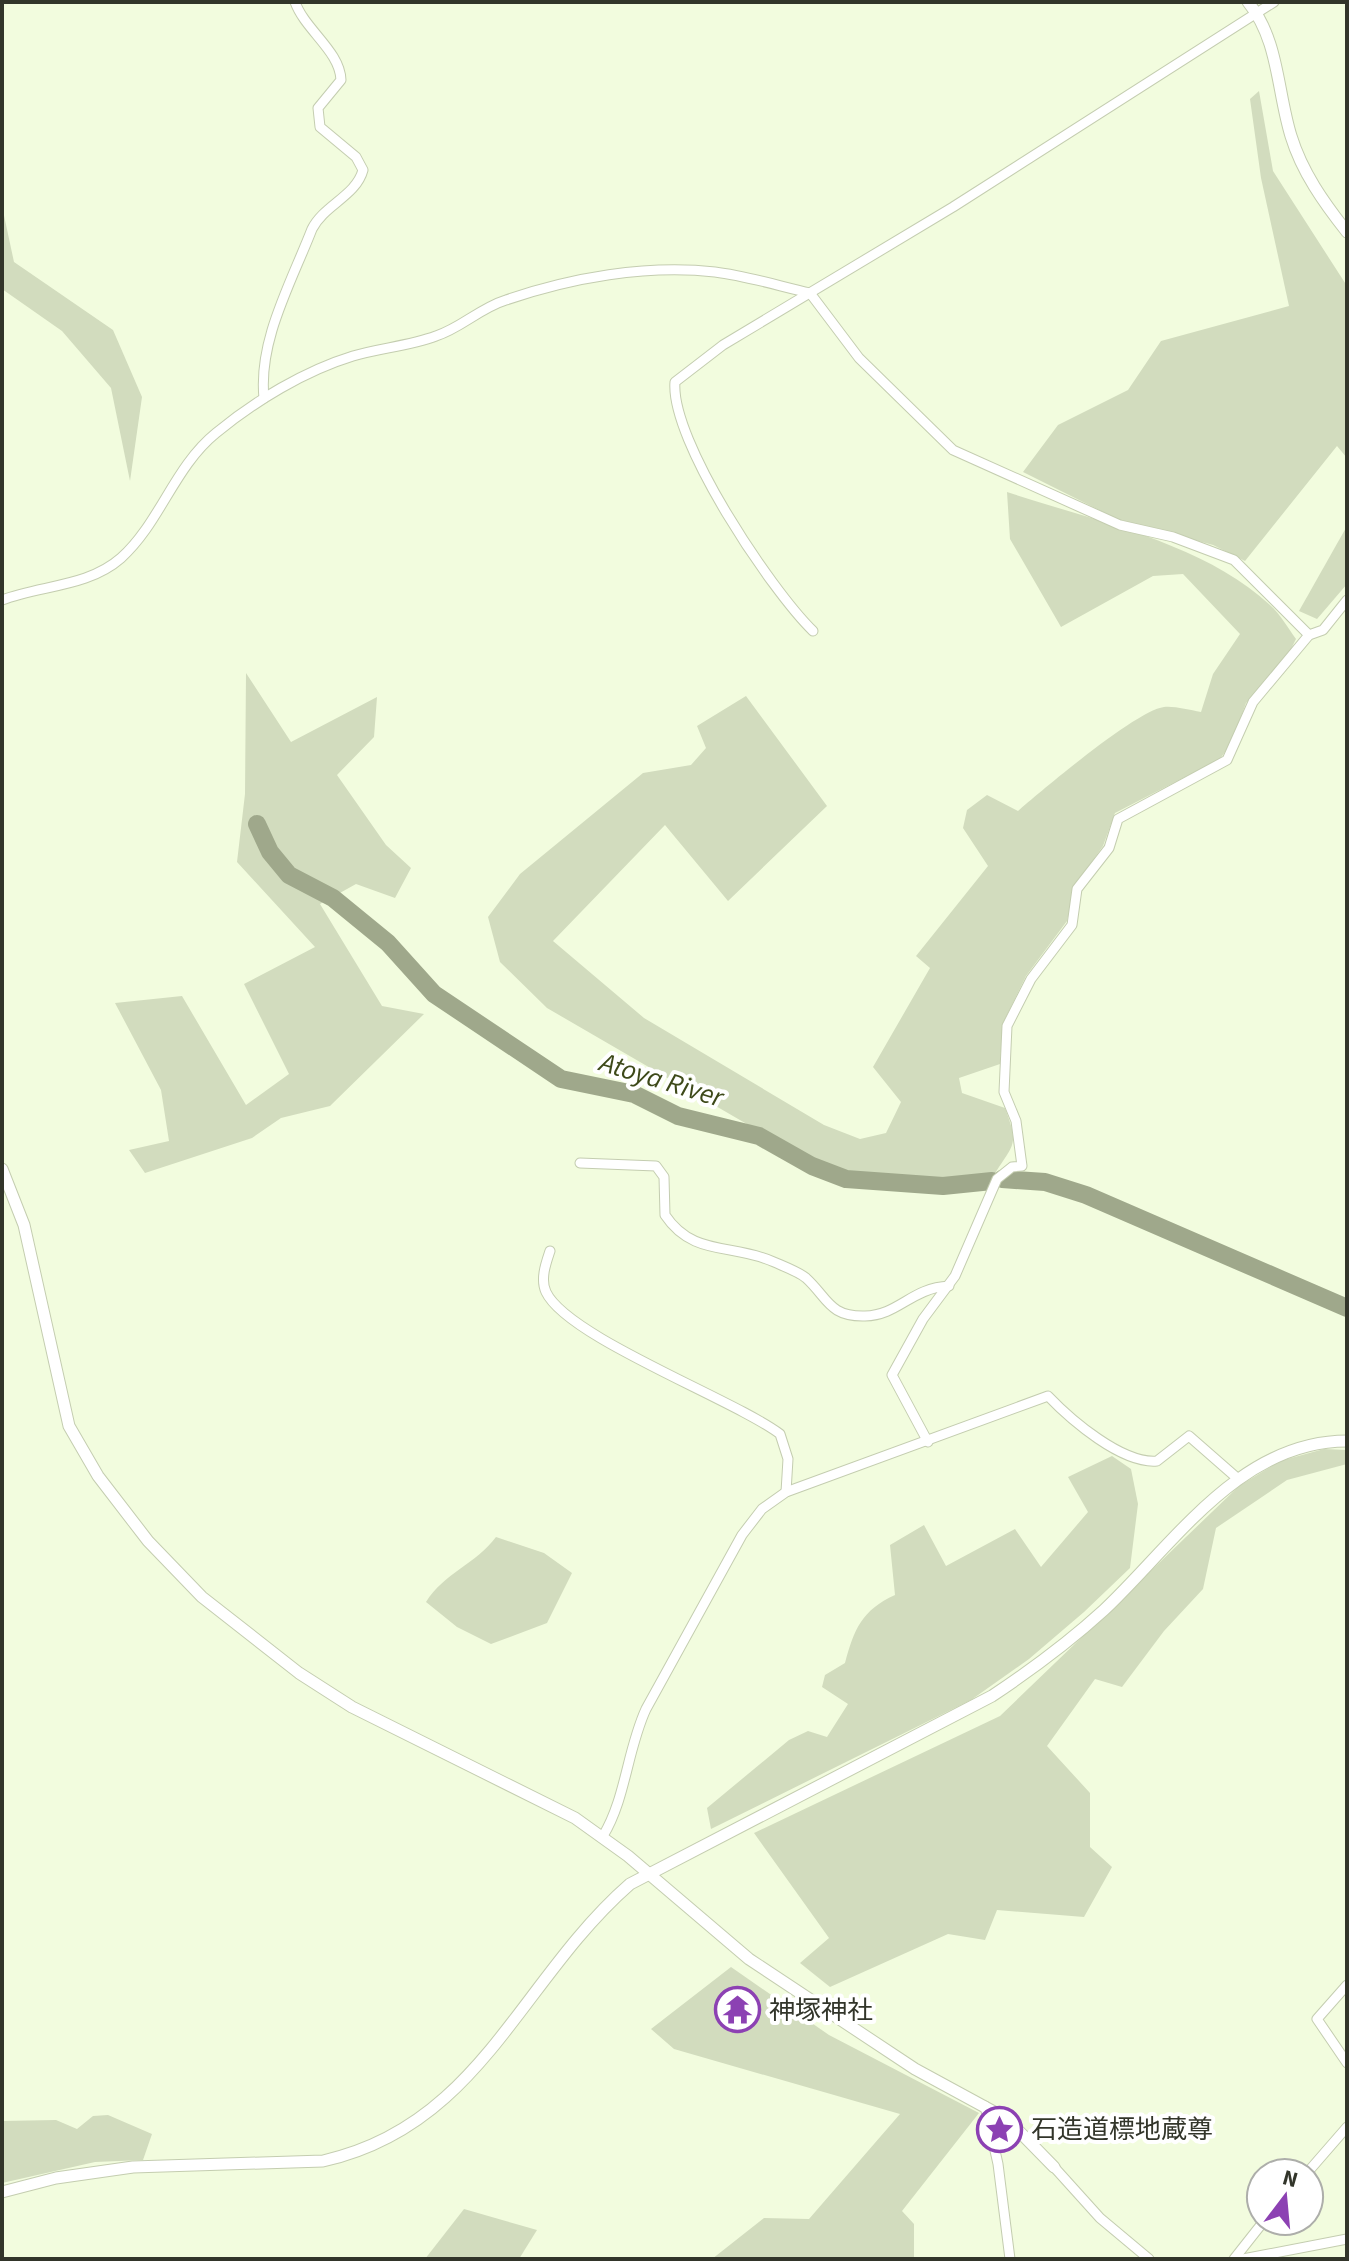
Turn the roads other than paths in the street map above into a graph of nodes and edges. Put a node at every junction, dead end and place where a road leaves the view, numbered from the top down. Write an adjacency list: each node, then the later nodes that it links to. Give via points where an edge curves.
1 (295, 2): 7 (street, via 341,68 341,80 318,108 320,127 356,157 363,170 357,185 319,214 312,229 269,341 261,370)
2 (1248, 2): 4 (street)
3 (1274, 2): 4 (street)
4 (1257, 13): 5 (street, via 1274,54 1292,141 1304,169); 6 (street)
5 (1347, 232)
6 (810, 293): 7 (street, via 700,271 634,272 575,282 505,300 436,336 351,357); 10 (street, via 670,382 687,441 717,496 796,614); 11 (street, via 859,358 953,450 1120,525 1227,557 1254,577)
7 (264, 398): 8 (street, via 196,450 120,559 77,582)
8 (2, 600)
9 (1347, 600): 11 (street, via 1323,630)
10 (813, 631)
11 (1309, 635): 15 (street, via 1253,702 1227,760 1118,819 1109,848 1077,889 1072,925 1031,979 1007,1026 1004,1092 1016,1121 1022,1166 997,1179)
12 (580, 1163): 15 (street, via 656,1166 664,1177 665,1215 692,1243 774,1262 805,1277 840,1313 877,1315 923,1289)
13 (2, 1169): 20 (street, via 24,1225 69,1426 98,1476 148,1541 202,1597 327,1692)
14 (550, 1251): 19 (street, via 545,1291 565,1312 780,1434 788,1459)
15 (949, 1286): 17 (street, via 923,1319 892,1375)
16 (1347, 1441): 18 (street, via 1296,1449)
17 (928, 1442): 18 (street, via 1048,1396 1084,1428 1135,1458 1157,1461 1189,1436); 19 (street)
18 (1237, 1478): 21 (street, via 1103,1611 1042,1663 893,1750)
19 (786, 1492): 20 (street, via 762,1509 742,1535 646,1709 613,1820)
20 (603, 1836): 21 (street)
21 (647, 1873): 24 (street, via 749,1959 809,2001 915,2069); 28 (street, via 583,1932 449,2096 416,2124 372,2148 299,2165 133,2167)
22 (1347, 1985): 23 (street, via 1317,2019)
23 (1347, 2063)
24 (985, 2106): 27 (street, via 1024,2134); 31 (street)
25 (1347, 2127): 26 (street)
26 (1321, 2157)
27 (1054, 2167): 32 (street, via 1100,2218)
28 (2, 2192)
29 (1251, 2237): 33 (street)
30 (1347, 2239): 34 (street)
31 (1010, 2259)
32 (1149, 2259)
33 (1234, 2259)
34 (1243, 2259)

